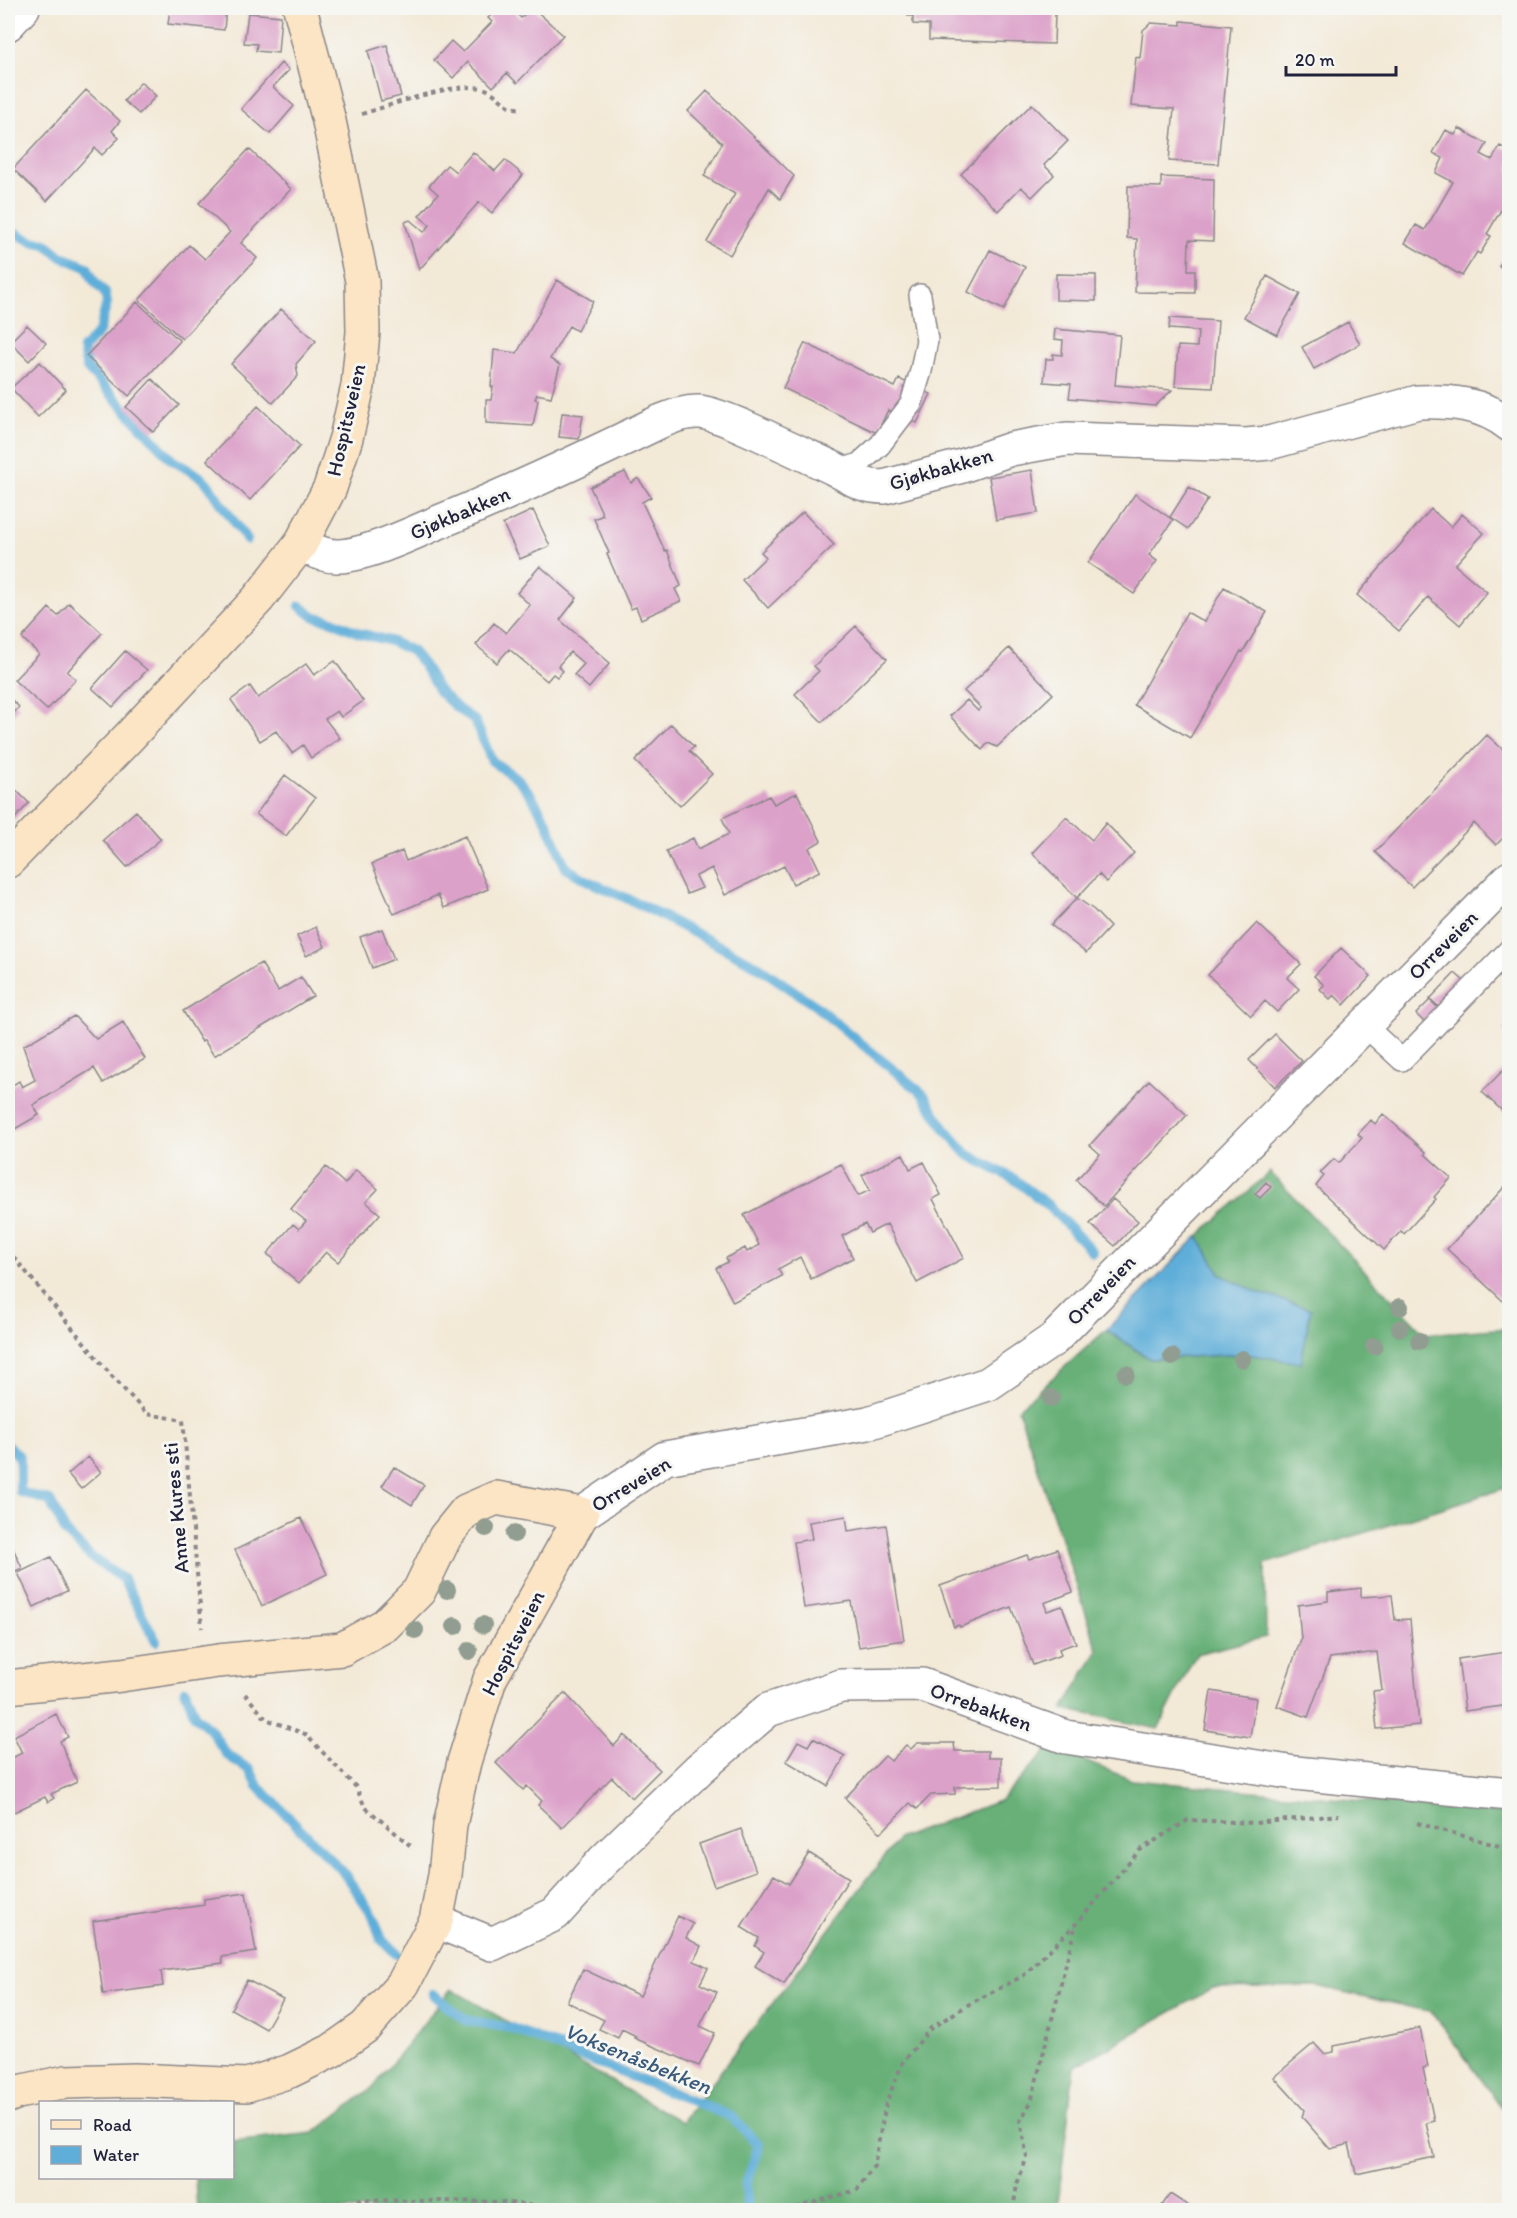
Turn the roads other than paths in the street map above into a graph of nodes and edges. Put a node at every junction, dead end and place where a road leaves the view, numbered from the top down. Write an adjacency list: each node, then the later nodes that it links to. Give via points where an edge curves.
1 (23, 8): 3 (street)
2 (300, 8): 7 (street, Hospitsveien, via 357,253 363,332 358,386 346,438 330,488)
3 (8, 24)
4 (920, 295): 6 (lane, via 927,340 911,404 860,464)
5 (1509, 425): 6 (street, Gjøkbakken, via 1468,404 1418,402 1269,443 1067,439 1011,449 884,487 862,485)
6 (839, 473): 7 (street, Gjøkbakken, via 778,441 718,417 699,412 678,414 502,496 366,550 340,556)
7 (300, 545): 8 (street, Hospitsveien, via 258,599 190,674)
8 (8, 861)
9 (1509, 878): 11 (street, Orreveien)
10 (1509, 949): 11 (lane, via 1402,1060)
11 (1364, 1024): 12 (street, Orreveien, via 1054,1339 988,1384 868,1422 665,1458)
12 (582, 1514): 13 (street, via 496,1498 466,1511 445,1537 419,1591 385,1625 342,1649); 15 (street, Hospitsveien, via 490,1679 464,1762)
13 (8, 1687)
14 (1509, 1794): 15 (street, Orrebakken, via 1295,1773 1066,1737 922,1686 841,1686 768,1710 699,1769 603,1861 555,1914 492,1944)
15 (436, 1922): 16 (street, Hospitsveien, via 403,1984 365,2027 331,2051 290,2072 247,2085 135,2080 66,2082)
16 (8, 2096)

